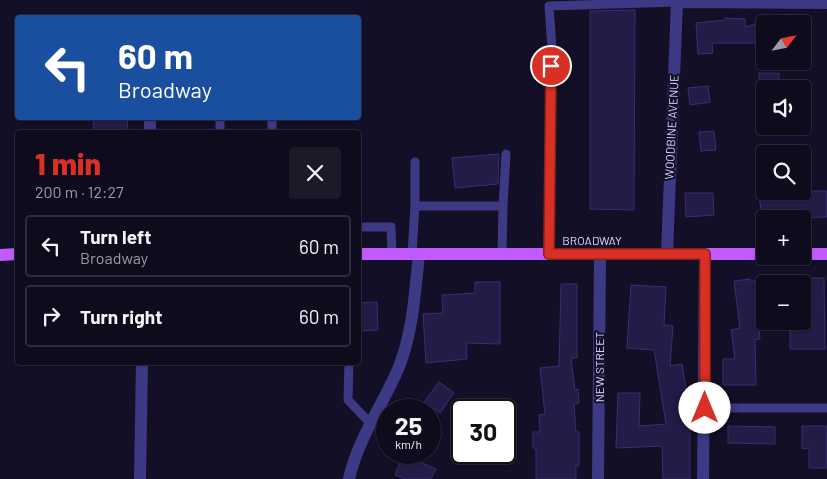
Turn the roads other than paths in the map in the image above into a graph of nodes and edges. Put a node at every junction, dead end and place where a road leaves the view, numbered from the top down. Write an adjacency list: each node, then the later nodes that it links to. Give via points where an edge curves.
1 (677, 2): 2 (street); 9 (street, WOODBINE AVENUE); 15 (lane, via 550,6)
2 (827, 3)
3 (506, 154): 6 (lane)
4 (415, 162): 5 (lane)
5 (415, 206): 6 (lane); 14 (lane)
6 (503, 206): 8 (lane)
7 (361, 227): 13 (lane, via 391,227)
8 (502, 253): 14 (main road, BROADWAY); 15 (main road, BROADWAY)
9 (667, 253): 16 (main road, BROADWAY); 17 (main road, BROADWAY)
10 (0, 254): 11 (main road)
11 (15, 254)
12 (361, 254): 13 (main road, BROADWAY)
13 (392, 254): 14 (main road, BROADWAY)
14 (415, 254): 25 (street, via 412,318 404,351)
15 (549, 254): 16 (main road, BROADWAY)
16 (600, 254): 28 (street, NEW STREET)
17 (705, 254): 18 (main road, BROADWAY); 23 (street)
18 (756, 254)
19 (811, 254): 20 (main road)
20 (827, 254)
21 (142, 365): 26 (street)
22 (349, 365): 25 (lane, via 348,400)
23 (705, 408): 24 (lane); 29 (street)
24 (827, 408)
25 (370, 423): 27 (street)
26 (140, 479)
27 (349, 479)
28 (598, 479)
29 (703, 479)

